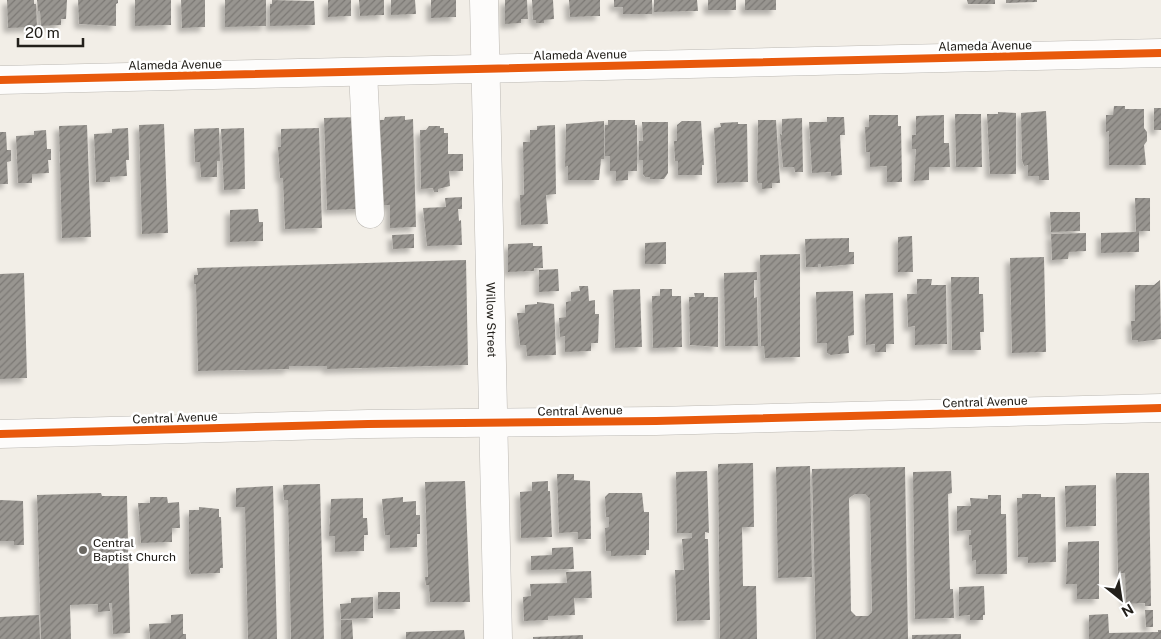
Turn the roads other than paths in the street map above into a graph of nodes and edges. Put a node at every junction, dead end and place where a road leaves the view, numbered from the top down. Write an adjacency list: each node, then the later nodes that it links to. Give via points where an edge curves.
1 (484, 0): 3 (street, Willow Street)
2 (1161, 53): 3 (street, Alameda Avenue)
3 (486, 69): 4 (street, Alameda Avenue); 8 (street, Willow Street)
4 (363, 72): 5 (street, Alameda Avenue); 6 (street)
5 (0, 80)
6 (370, 214)
7 (1161, 408): 8 (street, Central Avenue)
8 (494, 423): 9 (street, Central Avenue); 10 (street, Willow Street)
9 (0, 434)
10 (498, 639)

